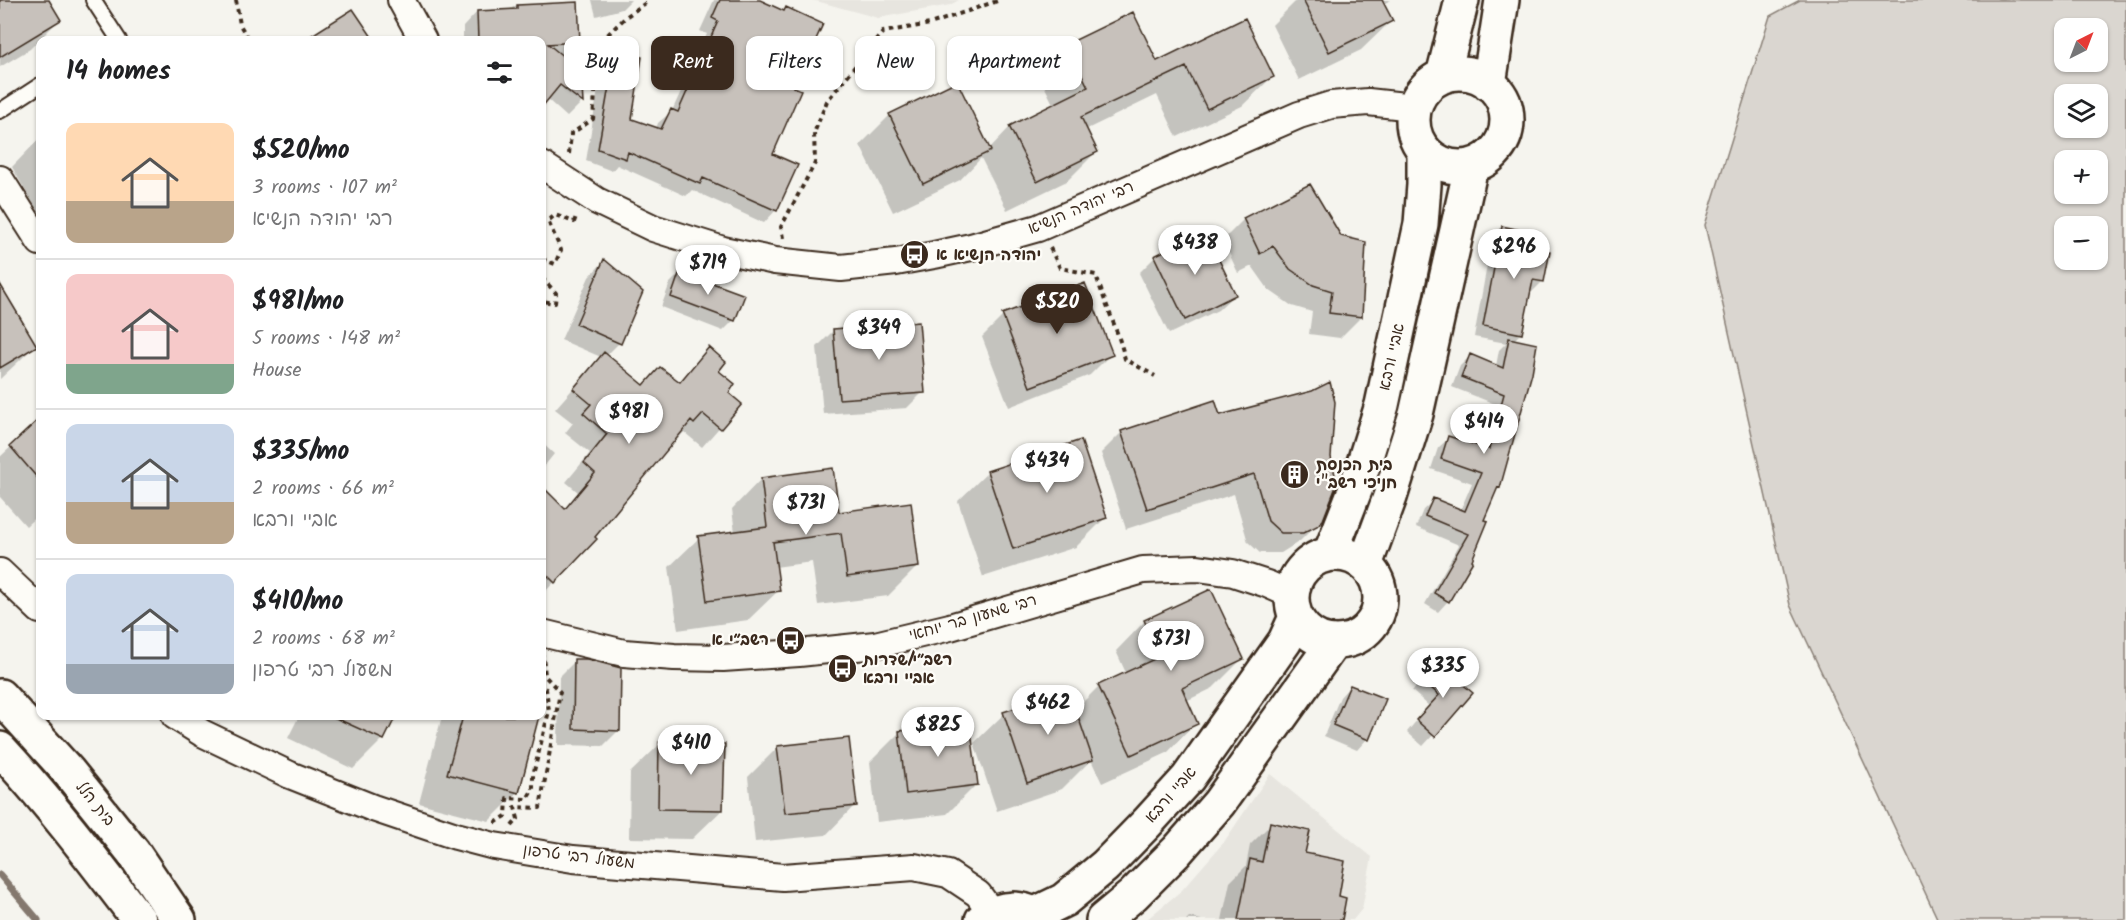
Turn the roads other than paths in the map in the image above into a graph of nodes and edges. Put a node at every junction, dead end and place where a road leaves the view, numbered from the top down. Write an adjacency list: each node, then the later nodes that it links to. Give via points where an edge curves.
1 (93, 0): 5 (lane)
2 (401, 0): 6 (street)
3 (1462, 0): 7 (street)
4 (1502, 0): 8 (street)
5 (113, 36)
6 (421, 36)
7 (1443, 76): 8 (street, via 1464,73); 10 (street, via 1420,92)
8 (1489, 84): 13 (street, via 1497,90 1506,109 1506,133 1488,160)
9 (36, 88): 11 (lane)
10 (1414, 107): 12 (street, via 1413,129); 14 (street, רבי יהודה הנשיא, via 1368,102 1331,105 1299,115 1038,228 971,247 841,268 723,250 653,228)
11 (0, 111)
12 (1424, 153): 13 (street, via 1451,168); 17 (street, אביי ורבא, via 1421,224 1382,405 1357,485)
13 (1472, 167): 18 (street, via 1416,414)
14 (546, 168)
15 (0, 179): 16 (street)
16 (36, 236)
17 (1329, 554): 18 (street, via 1355,557); 21 (street, via 1303,567 1294,581)
18 (1365, 565): 23 (street, via 1375,576 1381,595 1379,610 1362,635)
19 (0, 572): 20 (street)
20 (36, 606)
21 (1294, 606): 22 (street, רבי שמעון בר יוחאי, via 1267,584 1233,573 1198,568 1143,570 875,645 723,658 674,657 624,653); 23 (street, via 1300,624 1312,636); 28 (street, אביי ורבא, via 1285,641 1188,778 1105,866)
22 (546, 634)
23 (1335, 642): 31 (street, via 1219,803 1177,851)
24 (0, 696): 30 (street, בית הלל, via 119,834)
25 (181, 720): 27 (street, משעול רבי טרפון, via 300,779 373,808 487,844 573,859 783,877 914,867 948,874 978,894)
26 (0, 749): 29 (street)
27 (987, 916): 28 (street, via 1020,909)
28 (1038, 917)
29 (139, 920)
30 (179, 920)
31 (1103, 920)

